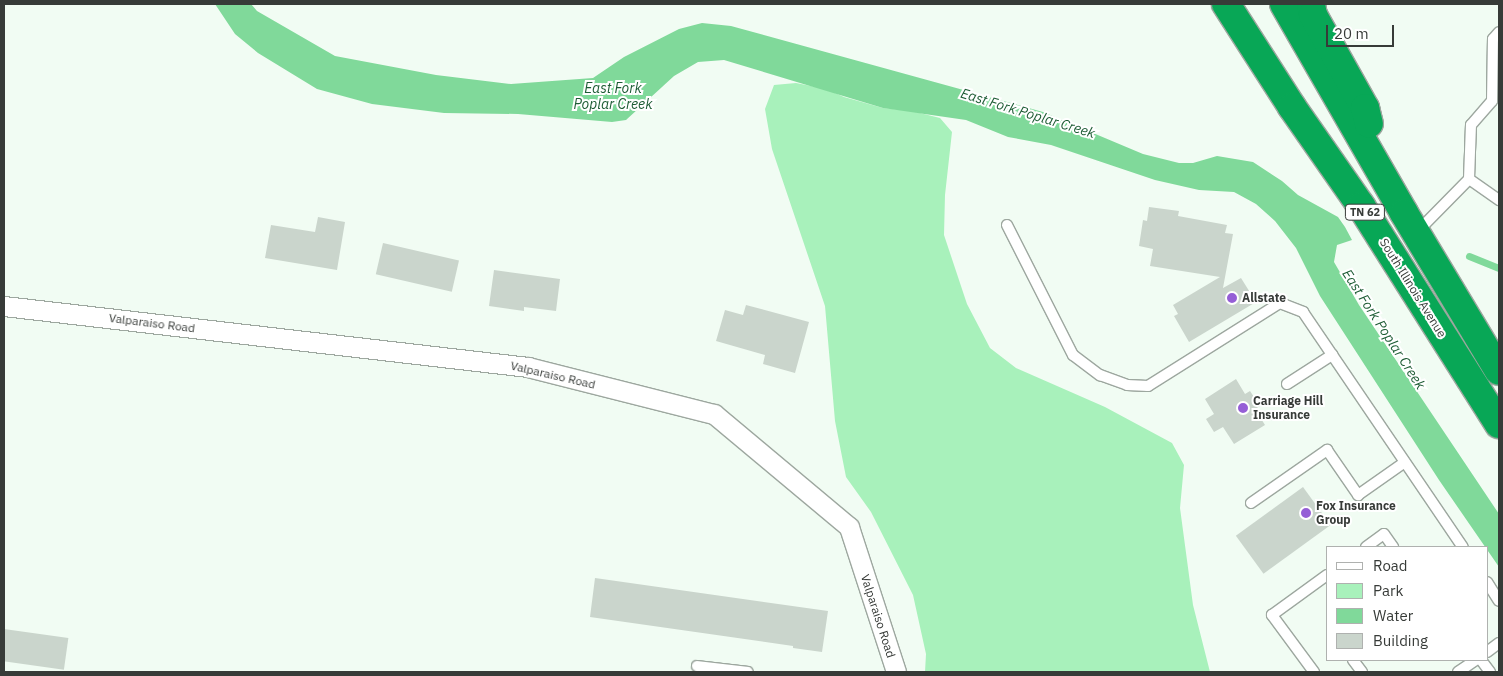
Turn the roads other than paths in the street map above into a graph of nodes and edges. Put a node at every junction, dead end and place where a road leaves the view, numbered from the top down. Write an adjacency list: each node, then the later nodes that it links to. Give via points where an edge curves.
1 (1226, 4): 14 (highway, South Illinois Avenue / TN 62, via 1361,206)
2 (1284, 4): 5 (highway, TN 62)
3 (1311, 4): 5 (highway, via 1313,15 1365,108)
4 (1499, 32): 6 (lane, via 1493,39 1492,101 1470,125)
5 (1381, 174): 9 (highway, TN 62)
6 (1469, 179): 7 (lane); 9 (lane)
7 (1499, 200)
8 (1007, 225): 11 (lane, via 1073,355 1100,376 1127,385 1148,386 1280,303 1303,312)
9 (1416, 233): 12 (highway, TN 62)
10 (4, 306): 30 (street, Valparaiso Road, via 528,367 714,414 849,527)
11 (1332, 355): 13 (lane); 15 (lane)
12 (1499, 371)
13 (1287, 384)
14 (1499, 424)
15 (1405, 462): 16 (lane, via 1358,494 1327,450); 19 (lane)
16 (1250, 503)
17 (1367, 546): 18 (lane, via 1384,534)
18 (1392, 546)
19 (1458, 546)
20 (1326, 576): 31 (lane, via 1272,615)
21 (1488, 584): 22 (lane)
22 (1499, 601)
23 (1499, 643): 24 (lane)
24 (1488, 651)
25 (1354, 661): 32 (lane)
26 (1474, 661): 33 (lane)
27 (1482, 661): 34 (lane)
28 (697, 666): 29 (lane)
29 (748, 672)
30 (896, 672)
31 (1314, 672)
32 (1362, 672)
33 (1458, 672)
34 (1490, 672)

